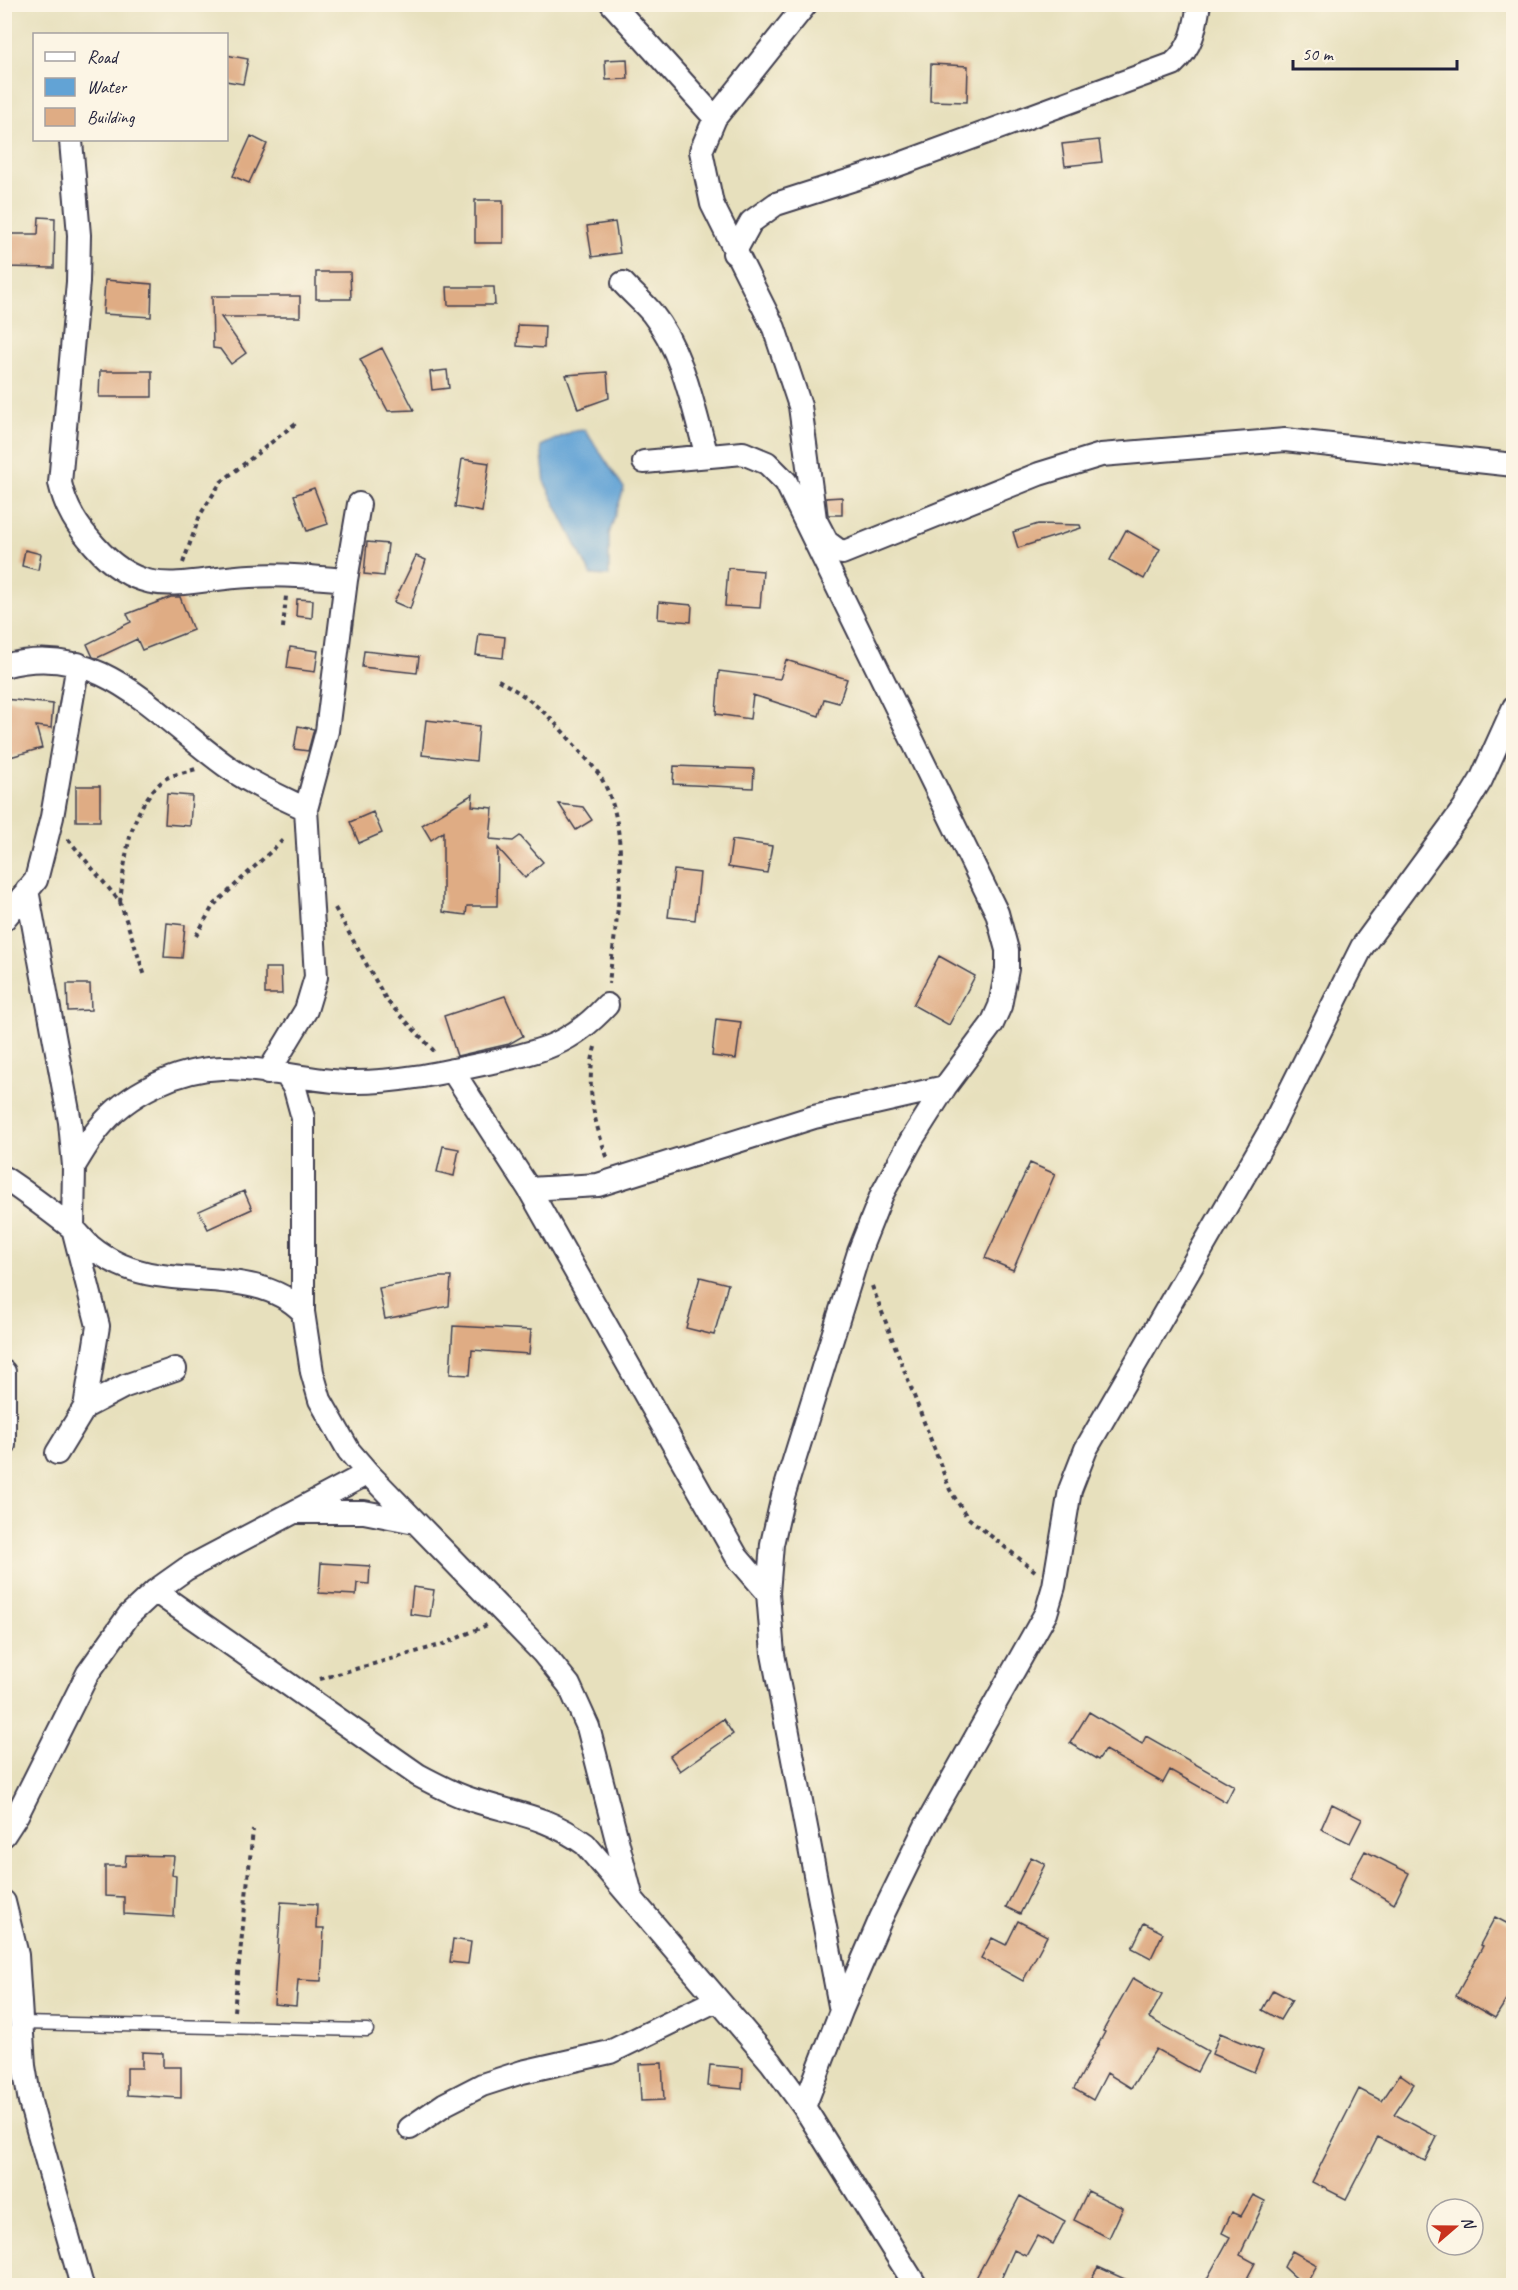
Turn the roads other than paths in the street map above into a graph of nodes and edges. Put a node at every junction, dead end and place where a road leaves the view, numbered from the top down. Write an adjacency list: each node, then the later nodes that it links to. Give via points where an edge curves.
1 (612, 4): 4 (street)
2 (806, 4): 4 (street)
3 (1199, 4): 6 (street, via 1194,34 1186,52 1173,64 892,167 776,204 751,222)
4 (715, 118): 6 (street, via 701,151 712,204)
5 (71, 141): 13 (street, via 80,235 60,483 65,506 76,525 108,561 132,578 161,585 227,577)
6 (734, 253): 12 (street, via 774,328 800,406 815,519)
7 (623, 283): 8 (street, via 652,313 671,343)
8 (707, 456): 9 (street); 12 (street, via 743,453 778,472)
9 (644, 462)
10 (1514, 465): 12 (street, via 1285,440 1101,455 1039,474 842,553)
11 (359, 504): 13 (street)
12 (823, 547): 23 (street, via 1003,931 1007,969 1000,1006 992,1024)
13 (346, 580): 17 (street, via 327,731)
14 (78, 663): 15 (street, via 44,660); 17 (street, via 131,690 234,771); 18 (street, via 53,809 36,880)
15 (4, 666)
16 (1514, 707): 43 (street, via 1464,808 1362,946 1271,1129 1086,1449 1065,1511 1054,1586 1038,1630 926,1826)
17 (306, 814): 22 (street, via 315,922 315,977 306,1010)
18 (27, 890): 19 (street); 24 (street, via 63,1080)
19 (4, 919)
20 (607, 1005): 21 (street, via 588,1025 540,1052)
21 (452, 1070): 22 (street, via 380,1082 320,1081); 26 (street)
22 (277, 1074): 24 (street, via 222,1068 176,1076 134,1096 99,1127); 28 (street, via 300,1104 305,1132)
23 (945, 1087): 26 (street, via 814,1117 584,1187); 38 (street, via 882,1194 859,1252 776,1520)
24 (74, 1166): 27 (street)
25 (4, 1178): 27 (street)
26 (529, 1189): 38 (street, via 737,1557)
27 (73, 1228): 28 (street, via 90,1246 132,1270 270,1290); 31 (street, via 99,1326)
28 (303, 1312): 34 (street, via 320,1400 349,1451)
29 (176, 1369): 31 (street, via 125,1386)
30 (4, 1371): 32 (street)
31 (85, 1407): 33 (street)
32 (4, 1445)
33 (57, 1453)
34 (368, 1473): 35 (street); 36 (street)
35 (294, 1512): 36 (street, via 364,1512); 37 (street, via 186,1569)
36 (415, 1522): 40 (street, via 543,1653 569,1685 588,1727)
37 (155, 1591): 39 (street, via 129,1615 88,1673); 40 (street, via 418,1775 466,1798 538,1817 563,1828 585,1844)
38 (768, 1593): 43 (street, via 772,1654)
39 (4, 1835)
40 (631, 1896): 42 (street)
41 (4, 1902): 44 (street, via 17,1955)
42 (717, 2000): 46 (street); 47 (street, via 610,2052 482,2085)
43 (841, 2011): 46 (street)
44 (21, 2023): 45 (lane); 48 (street, via 30,2102)
45 (367, 2030)
46 (804, 2107): 49 (street)
47 (410, 2128)
48 (82, 2286)
49 (916, 2286)

